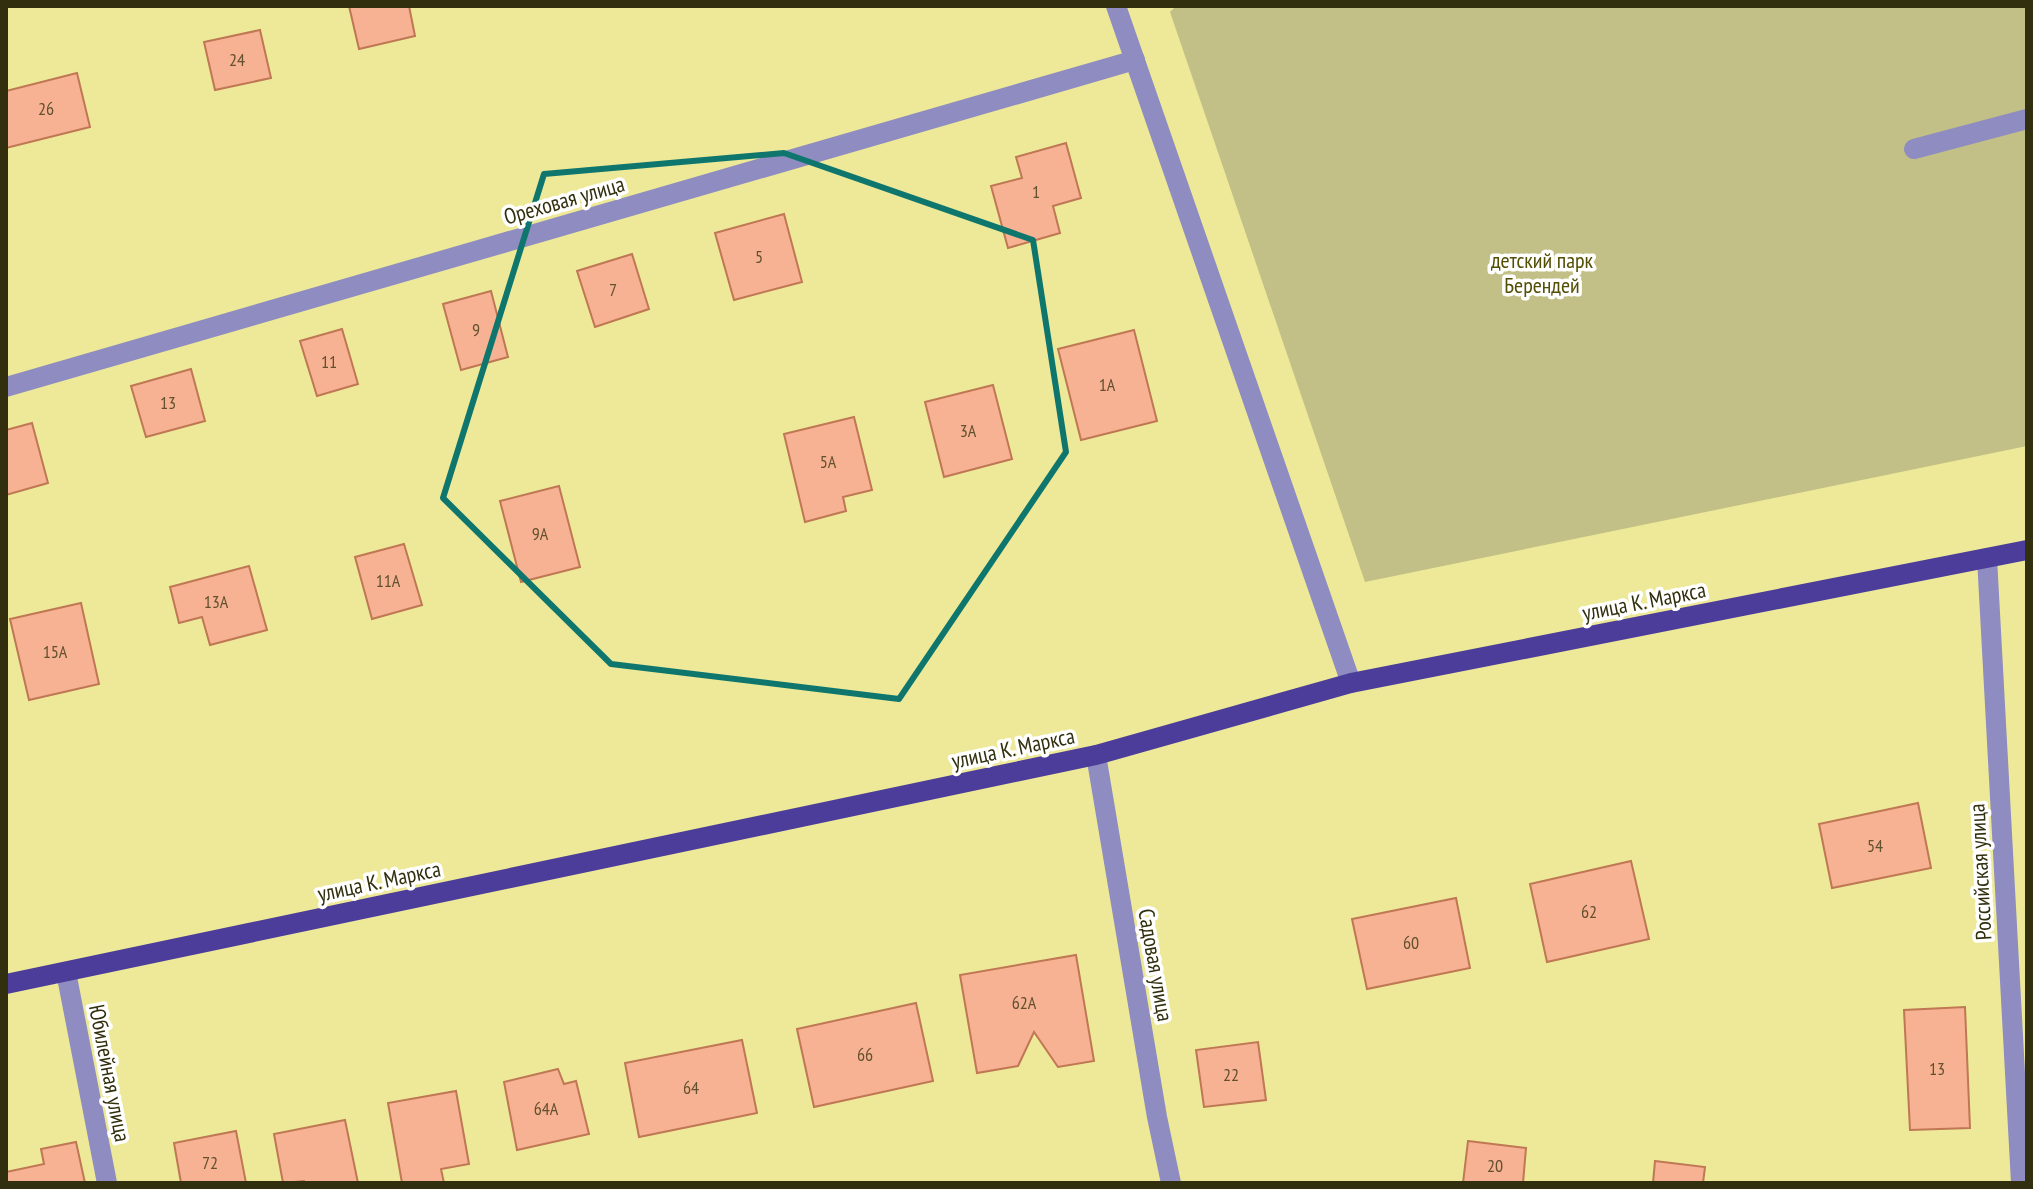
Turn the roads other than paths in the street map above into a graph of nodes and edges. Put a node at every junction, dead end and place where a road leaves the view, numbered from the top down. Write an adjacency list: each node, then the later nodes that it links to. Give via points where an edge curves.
1 (1116, 6): 2 (street)
2 (1135, 60): 5 (street, Ореховая улица); 8 (street)
3 (2027, 119): 4 (street)
4 (1914, 149)
5 (6, 387)
6 (2027, 550): 7 (main road, улица К. Маркса)
7 (1987, 558): 8 (main road, улица К. Маркса); 14 (street, Российская улица)
8 (1351, 683): 9 (main road, улица К. Маркса)
9 (1096, 755): 10 (main road, улица К. Маркса); 13 (street, Садовая улица)
10 (66, 972): 11 (main road, улица К. Маркса); 12 (street, Юбилейная улица)
11 (6, 984)
12 (107, 1183)
13 (1171, 1183)
14 (2021, 1183)

